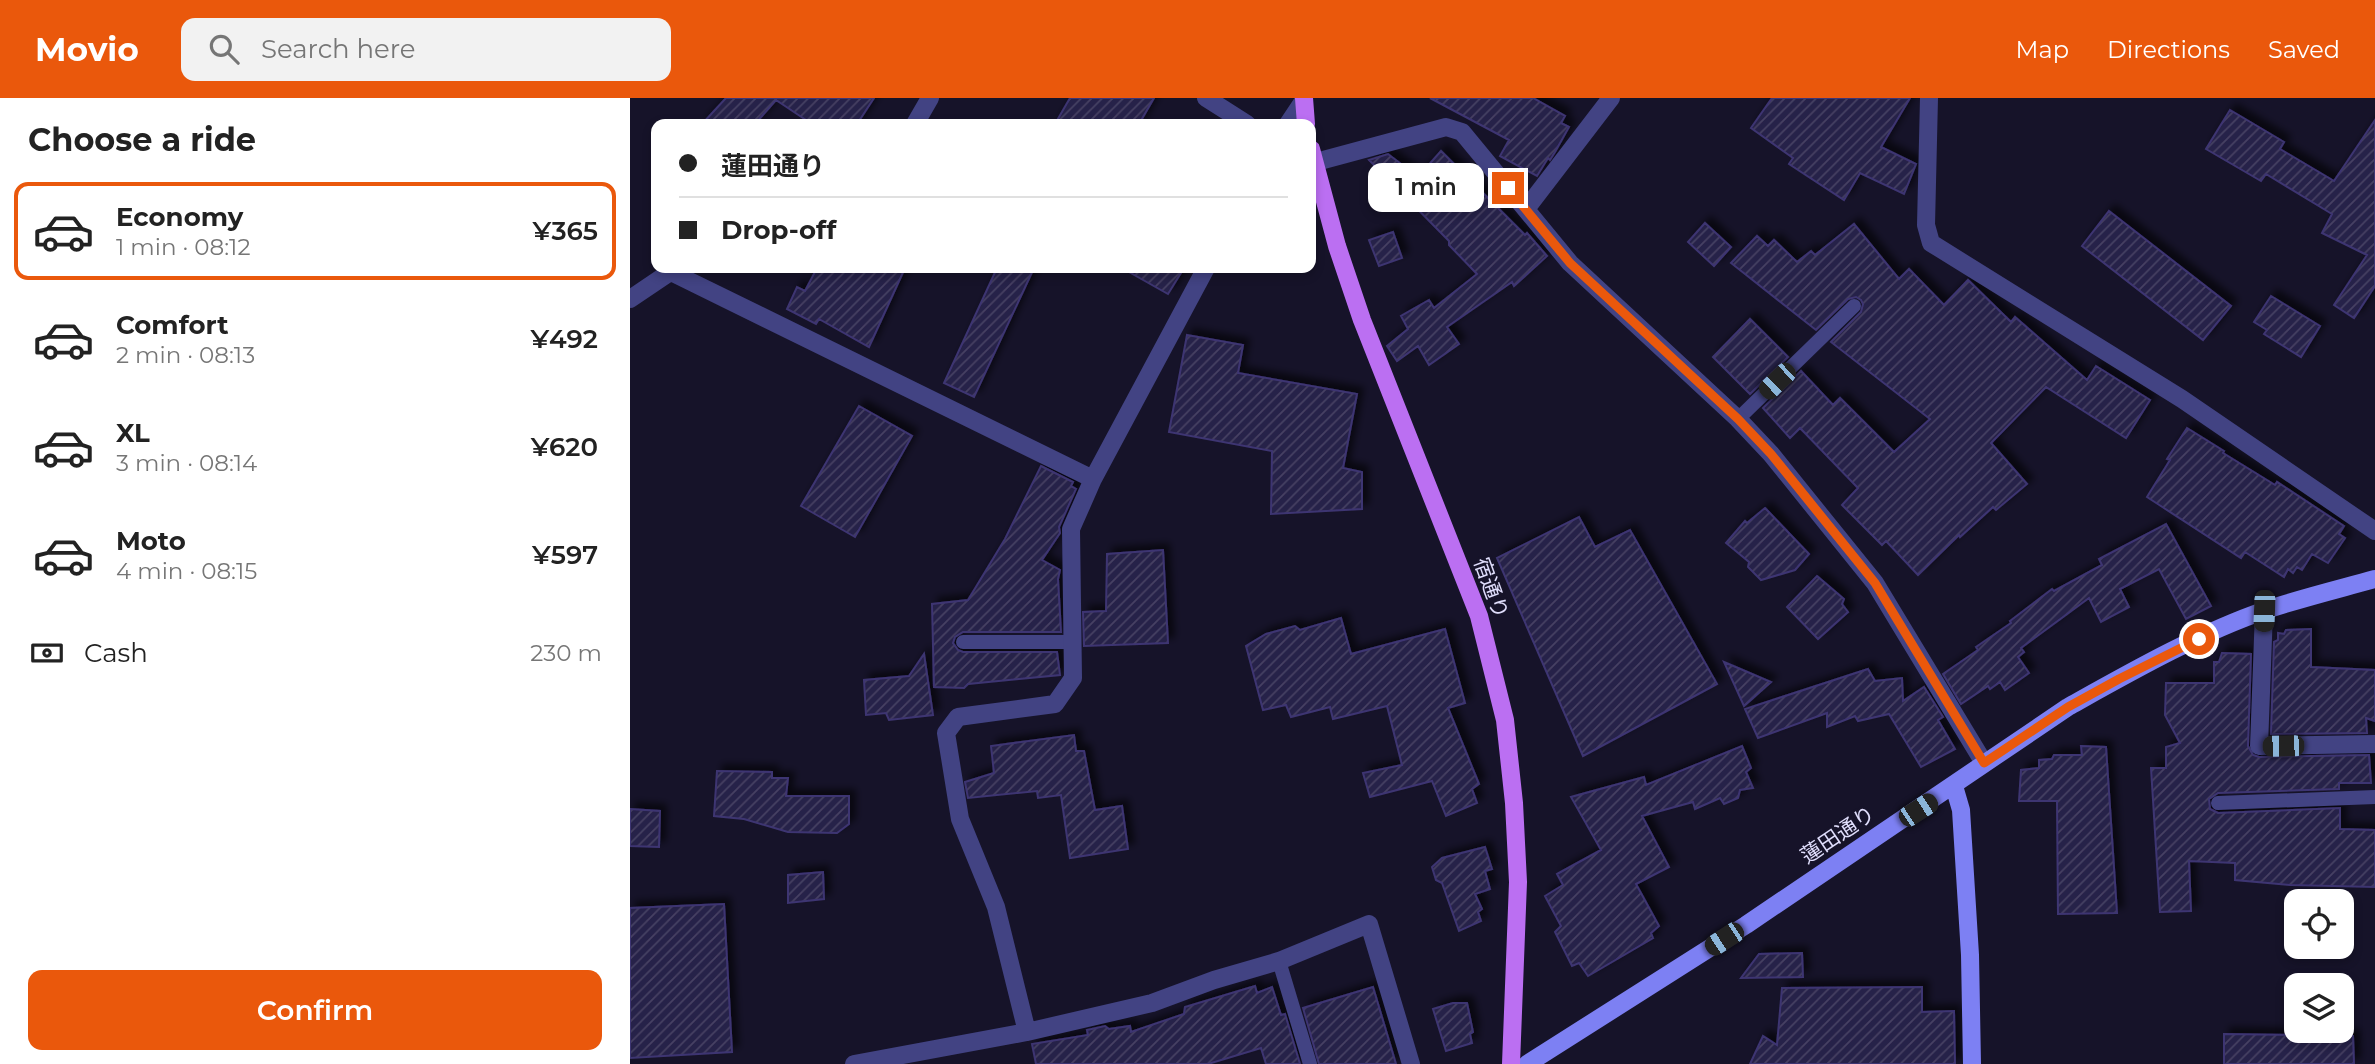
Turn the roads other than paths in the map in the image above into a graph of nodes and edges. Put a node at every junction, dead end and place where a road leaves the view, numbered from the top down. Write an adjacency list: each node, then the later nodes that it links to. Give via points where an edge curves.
1 (930, 98): 6 (street)
2 (1206, 98): 7 (street)
3 (1611, 98): 12 (street)
4 (1929, 98): 20 (street, via 1926,225 1931,243 2182,399)
5 (1304, 99): 8 (street); 9 (main road)
6 (918, 119)
7 (1239, 119)
8 (1291, 119)
9 (1306, 119)
10 (1316, 154): 12 (street, via 1446,127 1462,132)
11 (1316, 166): 35 (main road, 宿通り, via 1362,320 1479,616 1505,720 1518,882)
12 (1526, 209): 18 (street, via 1570,263)
13 (669, 273): 16 (street)
14 (679, 273): 19 (street)
15 (1203, 273): 19 (street)
16 (630, 299)
17 (1854, 306): 18 (lane)
18 (1738, 419): 26 (street, via 1875,583)
19 (1093, 479): 24 (street, via 1071,529)
20 (2375, 531)
21 (2375, 579): 22 (main road, 蓮田通り)
22 (2264, 611): 25 (street, via 2259,746); 26 (main road, 蓮田通り, via 2119,679)
23 (963, 642): 24 (lane)
24 (1073, 642): 31 (street, via 1073,678 1055,704 958,717 946,733 960,819 996,907)
25 (2375, 744)
26 (1984, 763): 27 (main road, 蓮田通り)
27 (1954, 786): 36 (main road, 蓮田通り); 37 (main road, via 1961,810)
28 (2375, 797): 29 (lane)
29 (2218, 803)
30 (1279, 961): 31 (street, via 1152,1003); 33 (lane); 34 (street, via 1369,924)
31 (1027, 1032): 32 (street)
32 (854, 1064)
33 (1310, 1064)
34 (1411, 1064)
35 (1511, 1064)
36 (1527, 1064)
37 (1972, 1064)

